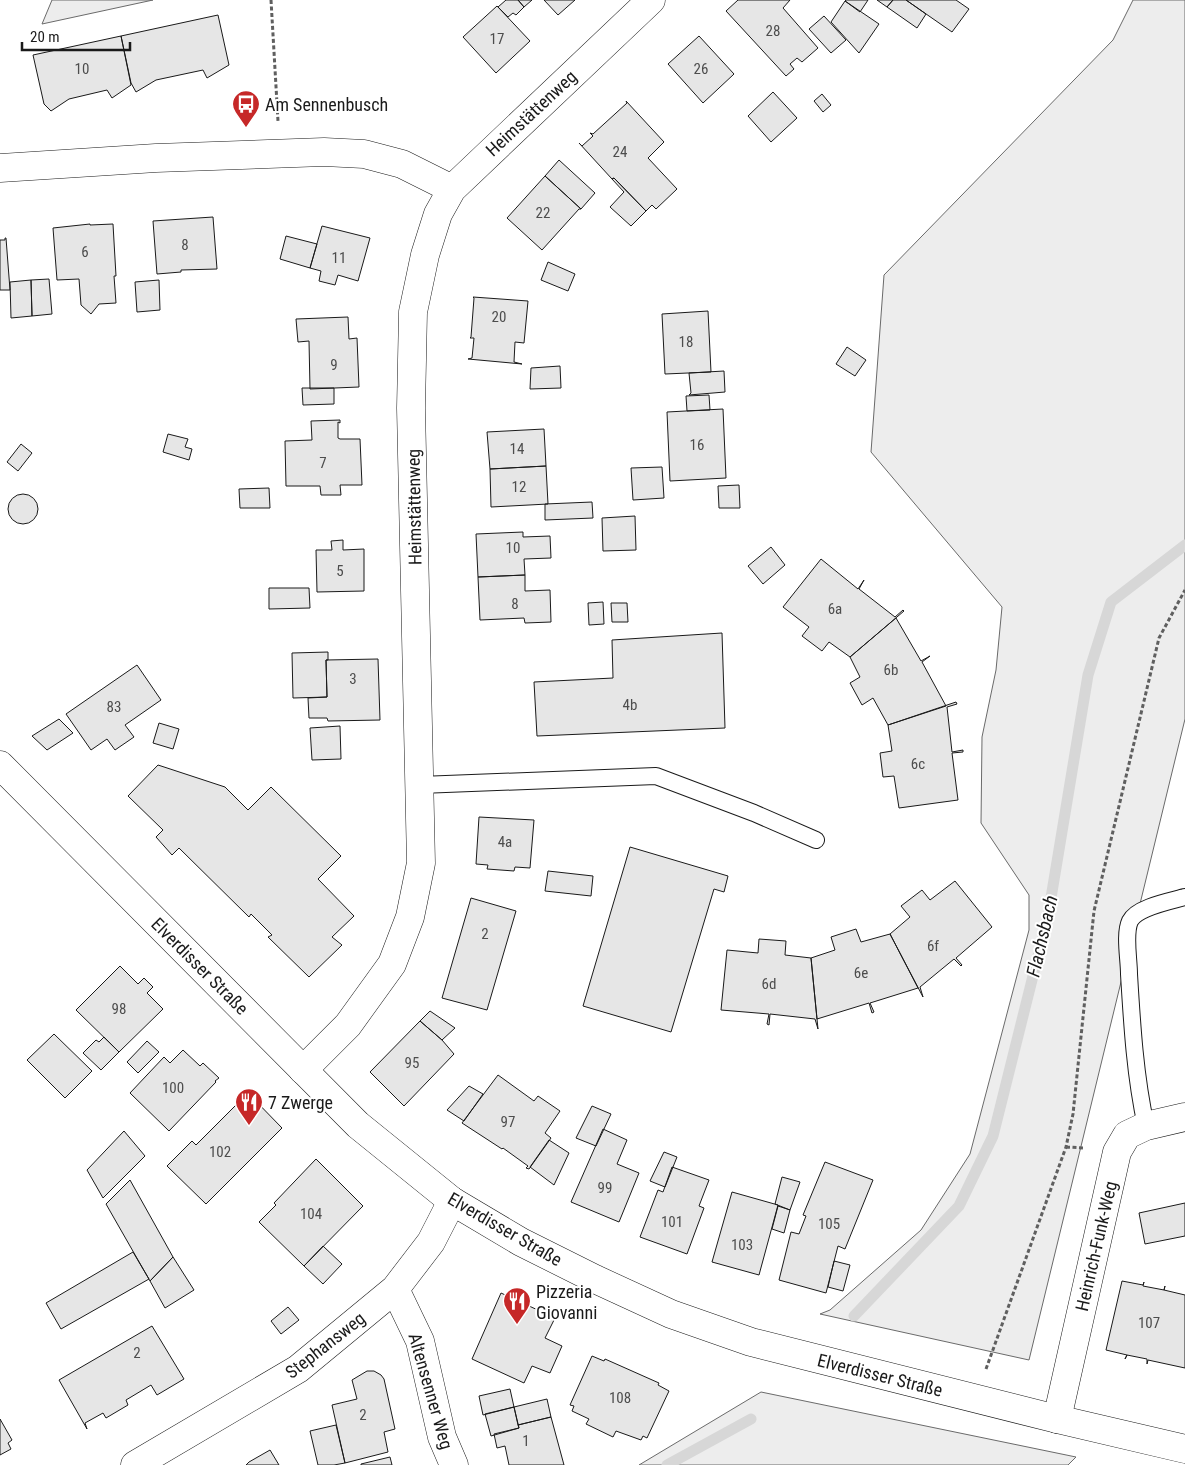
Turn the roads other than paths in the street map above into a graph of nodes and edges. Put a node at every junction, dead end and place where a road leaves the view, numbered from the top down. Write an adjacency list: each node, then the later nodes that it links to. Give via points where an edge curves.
1 (651, 0): 3 (street, Heimstättenweg)
2 (0, 168): 3 (street, via 324,152 364,154 402,164)
3 (452, 189): 5 (street, Heimstättenweg, via 438,214 425,255 413,312 411,408)
4 (0, 765): 8 (street, Elverdisser Straße)
5 (420, 785): 6 (lane, via 656,776); 8 (street, Heimstättenweg, via 422,863 410,917 392,964 348,1025)
6 (816, 840)
7 (1185, 897): 10 (lane, via 1141,910 1130,920 1127,939 1132,1019 1140,1101)
8 (302, 1070): 11 (street, Elverdisser Straße, via 358,1125)
9 (1185, 1117): 10 (street, Heinrich-Funk-Weg)
10 (1146, 1126): 13 (street, Heinrich-Funk-Weg, via 1127,1135 1117,1152)
11 (452, 1201): 12 (street, Stephansweg, via 431,1242); 13 (street, Elverdisser Straße, via 521,1242 670,1314 750,1342)
12 (394, 1289): 15 (street, Stephansweg, via 298,1369); 16 (street, Altensenner Weg, via 420,1341 442,1437)
13 (1057, 1419): 14 (street, Elverdisser Straße)
14 (1185, 1449)
15 (135, 1465)
16 (454, 1465)

